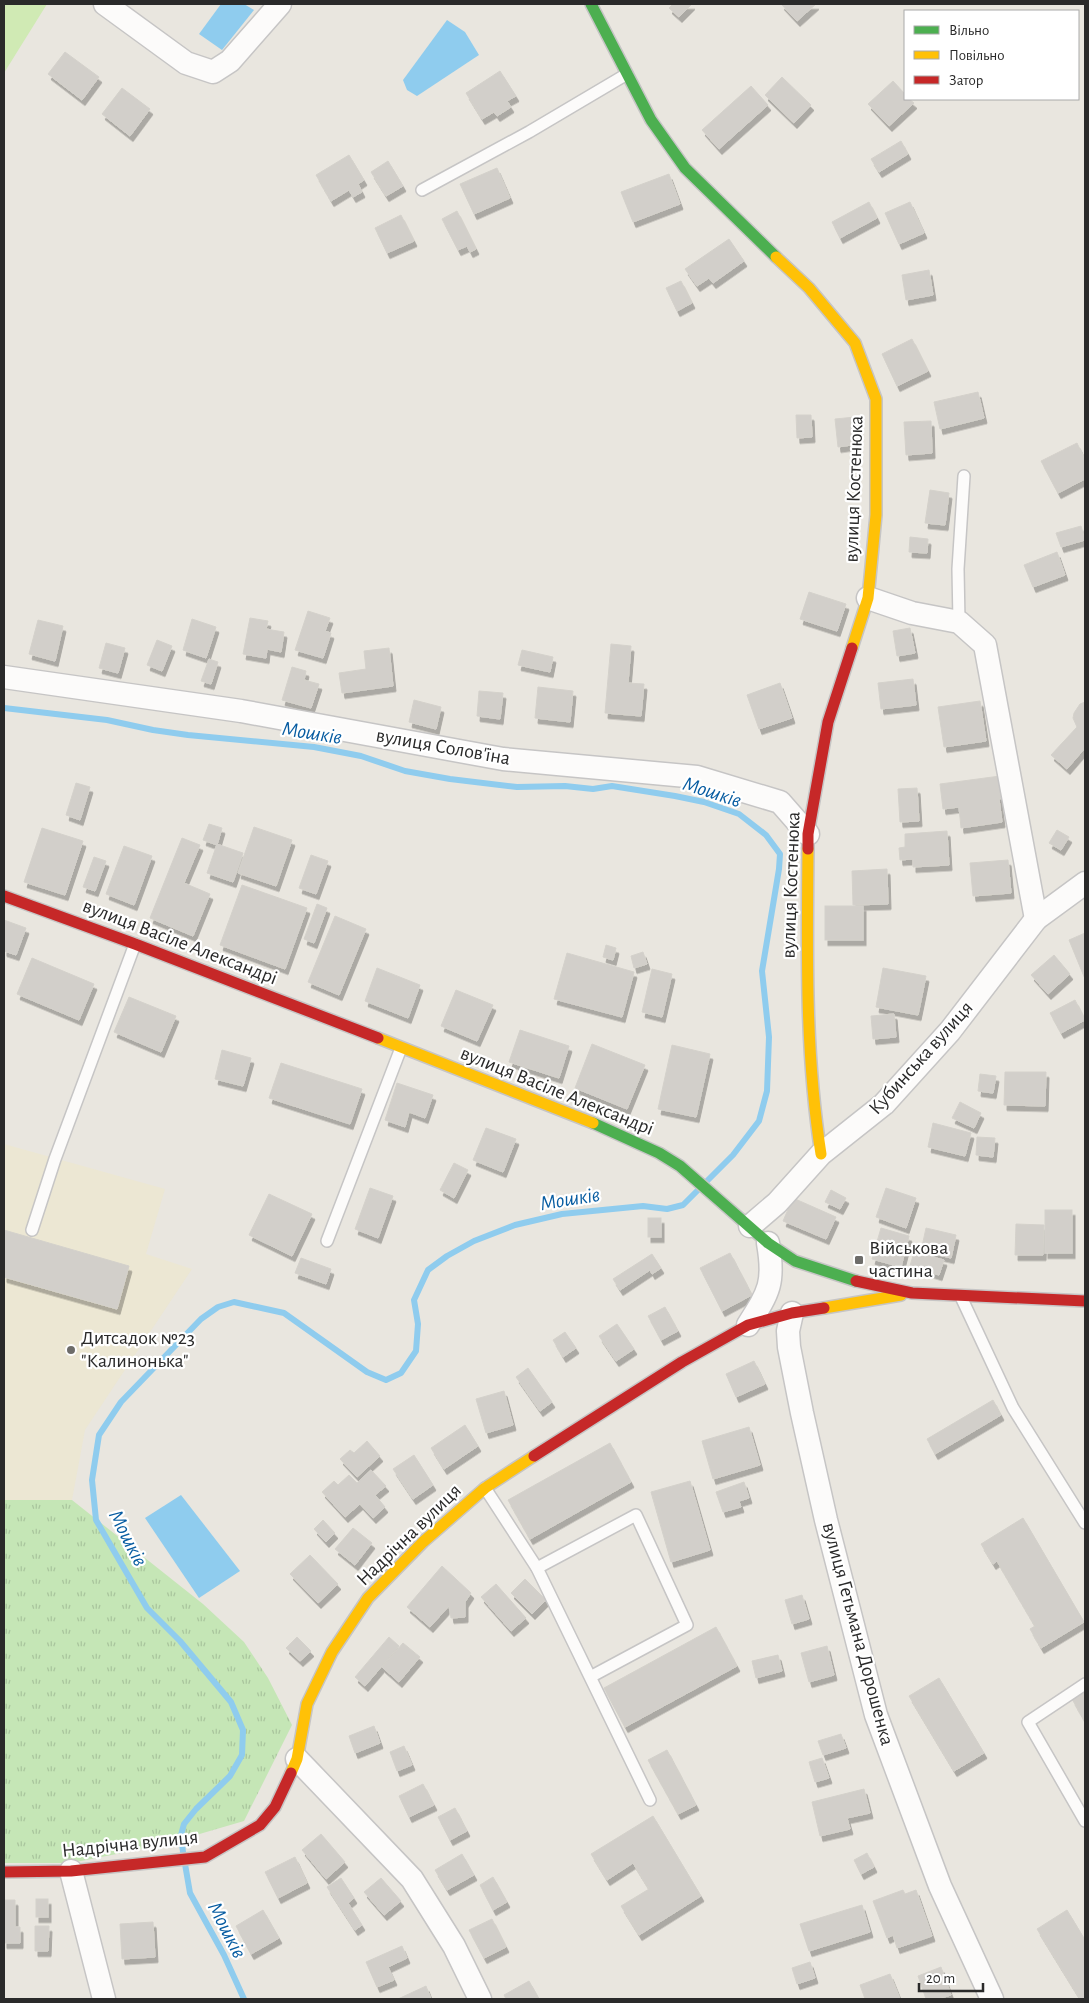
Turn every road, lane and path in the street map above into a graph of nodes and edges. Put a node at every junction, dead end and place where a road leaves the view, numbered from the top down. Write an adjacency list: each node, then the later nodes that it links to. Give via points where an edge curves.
1 (105, 4): 2 (street, via 186,63 213,72 230,61)
2 (280, 4)
3 (591, 4): 4 (street, вулиця Костенюка)
4 (628, 74): 5 (lane); 7 (street, вулиця Костенюка, via 651,120 686,168 736,221 809,288 855,344 876,399 876,516)
5 (422, 190)
6 (964, 476): 8 (lane, via 958,569)
7 (868, 598): 8 (street); 10 (street, вулиця Костенюка, via 828,722)
8 (959, 622): 13 (street, via 985,645)
9 (4, 677): 10 (street, вулиця Солов'їна, via 241,711 503,759 697,777 780,802)
10 (808, 834): 16 (street, вулиця Костенюка, via 807,983)
11 (1085, 883): 13 (street, Кубинська вулиця)
12 (4, 896): 14 (street, вулиця Васіле Александрі)
13 (1036, 920): 16 (street, Кубинська вулиця, via 950,1031 884,1104)
14 (135, 944): 15 (street, вулиця Васіле Александрі); 18 (lane)
15 (401, 1048): 17 (street, вулиця Васіле Александрі, via 585,1119 659,1153 680,1166); 19 (lane)
16 (820, 1154): 17 (street, Кубинська вулиця, via 777,1203)
17 (750, 1226): 20 (street, вулиця Васіле Александрі)
18 (32, 1230)
19 (326, 1240)
20 (768, 1243): 21 (street, вулиця Васіле Александрі, via 795,1260 828,1272); 25 (street, via 772,1268 768,1292)
21 (912, 1293): 22 (street, вулиця Васіле Александрі); 24 (street, Надрічна вулиця)
22 (961, 1297): 23 (street, вулиця Васіле Александрі); 27 (lane, via 1013,1408)
23 (1085, 1301)
24 (792, 1313): 25 (street, Надрічна вулиця); 38 (street, вулиця Гетьмана Дорошенка, via 789,1347 802,1413 876,1715 940,1886)
25 (748, 1325): 26 (street, Надрічна вулиця, via 682,1362)
26 (485, 1488): 28 (lane); 31 (street, Надрічна вулиця, via 423,1542 368,1598 332,1652 308,1704)
27 (1085, 1523)
28 (537, 1568): 29 (lane); 29 (lane, via 636,1515 687,1625)
29 (592, 1676): 32 (lane)
30 (1085, 1684): 33 (lane, via 1028,1722)
31 (297, 1759): 34 (street, Надрічна вулиця, via 275,1807 260,1825 205,1856); 37 (street, via 412,1879 454,1946)
32 (650, 1800)
33 (1085, 1821)
34 (71, 1871): 35 (street, Надрічна вулиця); 36 (street)
35 (4, 1872)
36 (104, 1999)
37 (480, 1999)
38 (992, 1999)

